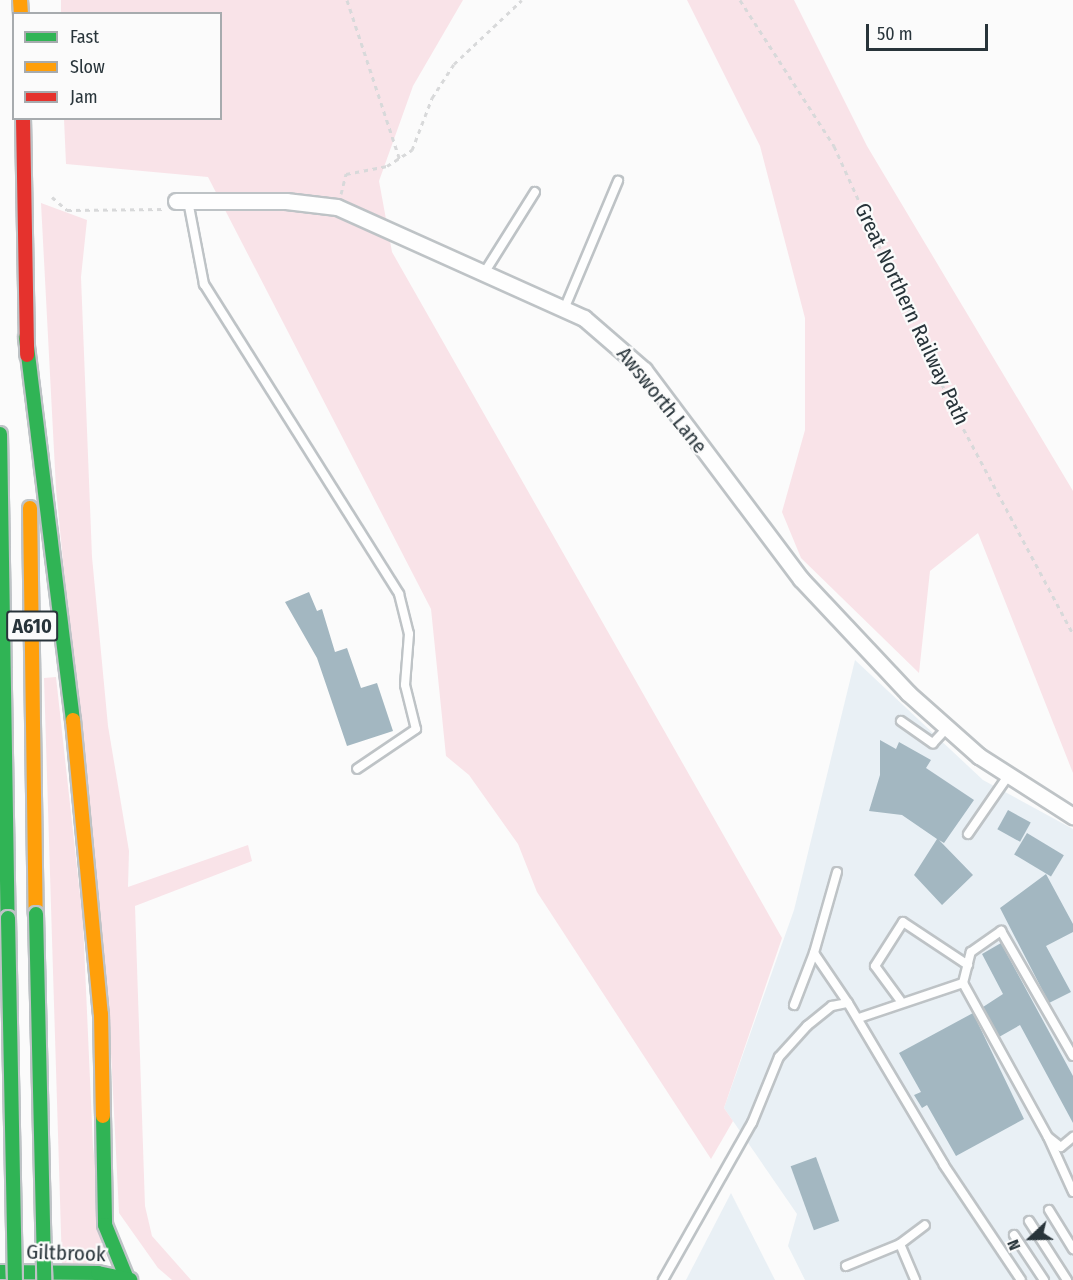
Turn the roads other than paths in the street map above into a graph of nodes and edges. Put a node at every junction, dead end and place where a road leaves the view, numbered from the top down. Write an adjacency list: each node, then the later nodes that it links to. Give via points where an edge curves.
1 (23, 120): 7 (main road, A610)
2 (618, 181): 6 (lane)
3 (535, 192): 5 (lane)
4 (182, 201): 5 (street, Awsworth Lane, via 286,201 337,207); 11 (lane, via 204,284 234,339 399,594 409,634 405,685 416,729)
5 (486, 270): 6 (street, Awsworth Lane)
6 (565, 307): 10 (street, Awsworth Lane, via 607,334 644,370 801,579)
7 (26, 338): 35 (main road, via 43,442 59,635 80,762 101,1014 105,1225); 37 (main road, A610, bridge)
8 (0, 434): 36 (main road, A610, bridge)
9 (901, 721): 10 (lane, via 933,743)
10 (947, 728): 12 (street, Awsworth Lane)
11 (357, 769)
12 (1008, 776): 13 (street, Awsworth Lane); 14 (lane)
13 (1073, 816)
14 (968, 834)
15 (837, 872): 16 (lane)
16 (814, 953): 20 (lane); 21 (lane)
17 (968, 965): 18 (lane); 19 (lane, via 903,922 875,966); 23 (lane, via 971,952 1001,931)
18 (963, 983): 19 (lane); 24 (lane)
19 (900, 1000): 22 (lane)
20 (848, 1003): 22 (lane); 38 (lane, via 832,1006 779,1057 752,1123)
21 (794, 1005)
22 (859, 1018): 40 (lane, via 944,1165)
23 (1073, 1056)
24 (1048, 1137): 25 (lane, via 1061,1147); 26 (lane)
25 (1073, 1137)
26 (1073, 1192)
27 (1049, 1210): 32 (lane)
28 (1029, 1221): 42 (lane)
29 (925, 1225): 31 (lane)
30 (1014, 1235): 41 (lane)
31 (900, 1244): 33 (lane); 39 (lane)
32 (1073, 1249)
33 (846, 1266)
34 (0, 1272): 35 (main road, Giltbrook)
35 (128, 1279)
36 (15, 1280)
37 (44, 1280)
38 (663, 1280)
39 (915, 1280)
40 (1021, 1280)
41 (1044, 1280)
42 (1067, 1280)

